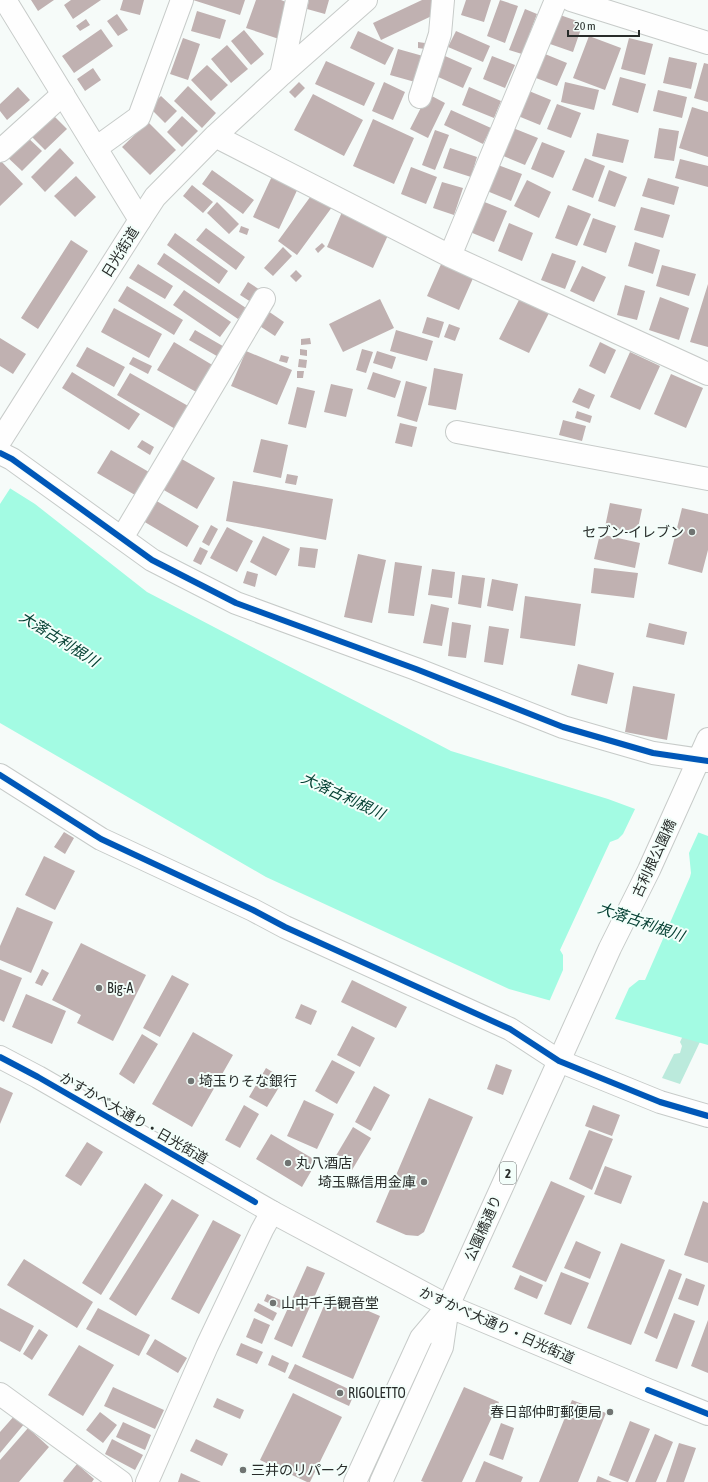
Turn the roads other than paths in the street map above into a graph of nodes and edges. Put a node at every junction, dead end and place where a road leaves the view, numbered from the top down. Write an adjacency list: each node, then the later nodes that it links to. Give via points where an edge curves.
1 (5, 0): 10 (street, 日光街道)
2 (182, 0): 13 (street, via 139,117)
3 (297, 0): 9 (street)
4 (366, 0): 9 (street)
5 (443, 0): 11 (street, via 440,34)
6 (556, 0): 16 (street)
7 (572, 0): 8 (street)
8 (708, 43)
9 (281, 75): 12 (street)
10 (63, 94): 13 (street, 日光街道); 14 (street)
11 (420, 97)
12 (215, 136): 15 (street, via 155,198); 16 (street)
13 (96, 148): 15 (street, 日光街道)
14 (0, 151)
15 (140, 220): 20 (street, 日光街道)
16 (450, 256): 18 (street)
17 (264, 299): 23 (street)
18 (708, 374)
19 (457, 432): 22 (street)
20 (0, 440)
21 (0, 453): 23 (street)
22 (708, 479)
23 (122, 538): 25 (street, via 152,560 236,603 429,674 563,727 653,753)
24 (708, 739): 25 (street, 2)
25 (703, 760): 27 (street, 古利根公園橋 / 2, via 688,783)
26 (0, 775): 29 (street, via 100,839 285,927 510,1029)
27 (569, 1041): 29 (street, 公園橋通り / 2)
28 (0, 1057): 31 (street, かすかべ大通り・日光街道)
29 (559, 1061): 30 (street, via 660,1102); 32 (street, 公園橋通り / 2)
30 (708, 1116)
31 (272, 1212): 32 (street, かすかべ大通り・日光街道); 36 (street, via 207,1346)
32 (448, 1306): 34 (street, かすかべ大通り・日光街道); 37 (street, 公園橋通り, via 421,1338); 38 (street, 公園橋通り, via 442,1347)
33 (0, 1394): 35 (street)
34 (708, 1414)
35 (121, 1482)
36 (146, 1482)
37 (355, 1482)
38 (380, 1482)

